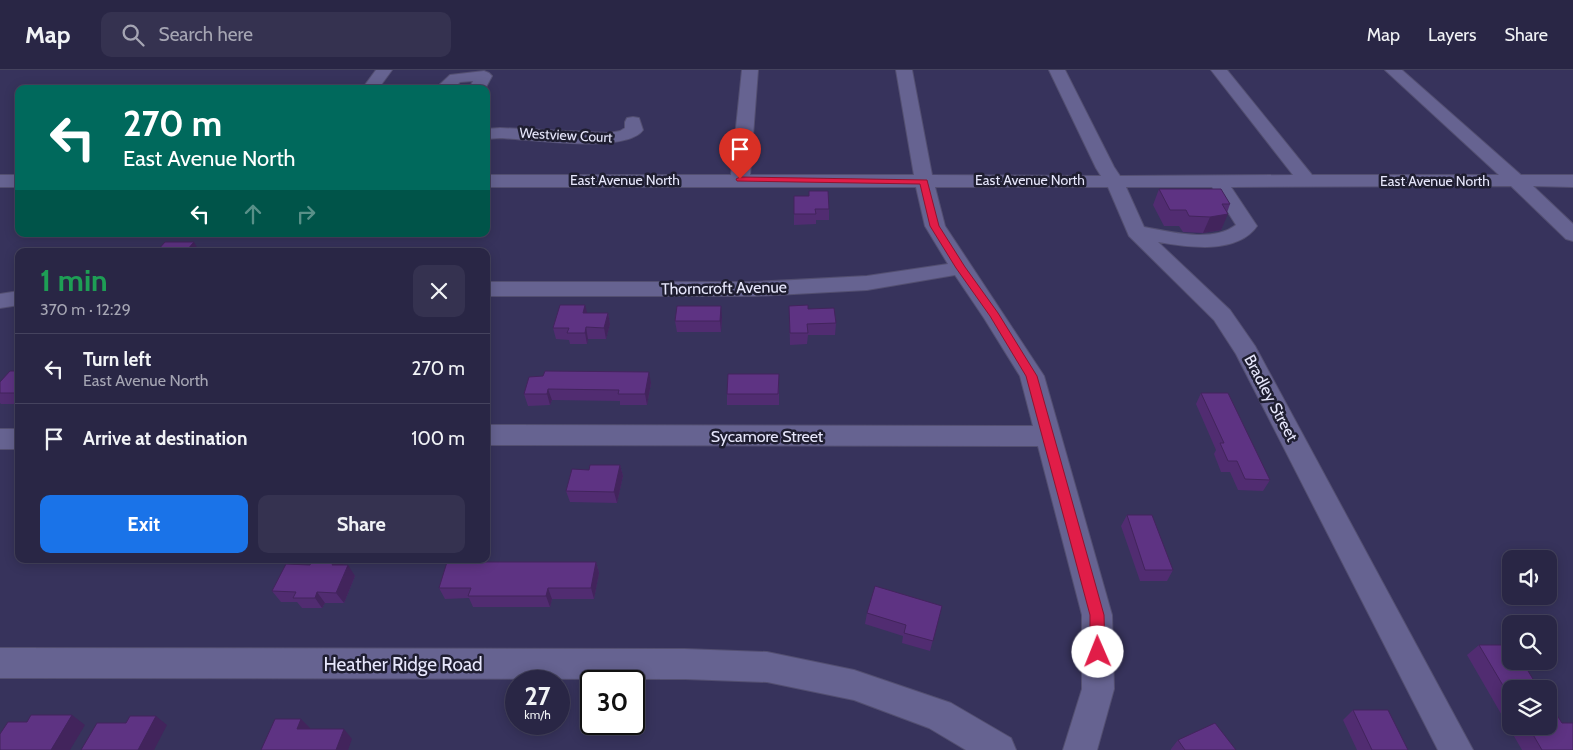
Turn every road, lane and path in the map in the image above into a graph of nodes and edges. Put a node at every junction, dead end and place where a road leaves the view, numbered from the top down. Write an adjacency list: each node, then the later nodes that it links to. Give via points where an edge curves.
1 (384, 70): 7 (street)
2 (750, 70): 12 (street)
3 (904, 70): 19 (street)
4 (1057, 70): 13 (street, Bradley Street)
5 (1219, 70): 15 (street)
6 (1393, 70): 20 (street)
7 (373, 85)
8 (448, 85): 9 (street, via 456,78 484,76)
9 (479, 85)
10 (633, 122): 11 (street, Westview Court, via 632,134 620,138)
11 (490, 134)
12 (740, 179): 18 (street, East Avenue North); 19 (street, East Avenue North)
13 (1114, 180): 14 (street, East Avenue North); 19 (street, East Avenue North); 22 (street, Bradley Street)
14 (1217, 180): 15 (street, East Avenue North); 22 (street, via 1248,226 1241,234 1178,240)
15 (1306, 180): 20 (street, East Avenue North)
16 (0, 181): 17 (street)
17 (15, 181)
18 (490, 181)
19 (924, 181): 24 (street, via 934,226)
20 (1516, 181): 21 (street, East Avenue North); 23 (street)
21 (1573, 181)
22 (1136, 232): 35 (street, Bradley Street, via 1222,315 1247,352)
23 (1573, 235)
24 (961, 268): 25 (street, Thorncroft Avenue, via 867,283 755,289); 29 (street, via 1032,376)
25 (490, 289)
26 (15, 299): 27 (street)
27 (0, 301)
28 (490, 435): 29 (street, Sycamore Street)
29 (1047, 436): 34 (street, via 1097,615 1098,689)
30 (0, 439): 31 (street)
31 (15, 439)
32 (0, 663): 33 (street, Heather Ridge Road, via 675,664 767,667 854,685 939,715)
33 (1000, 750)
34 (1080, 750)
35 (1456, 750)

